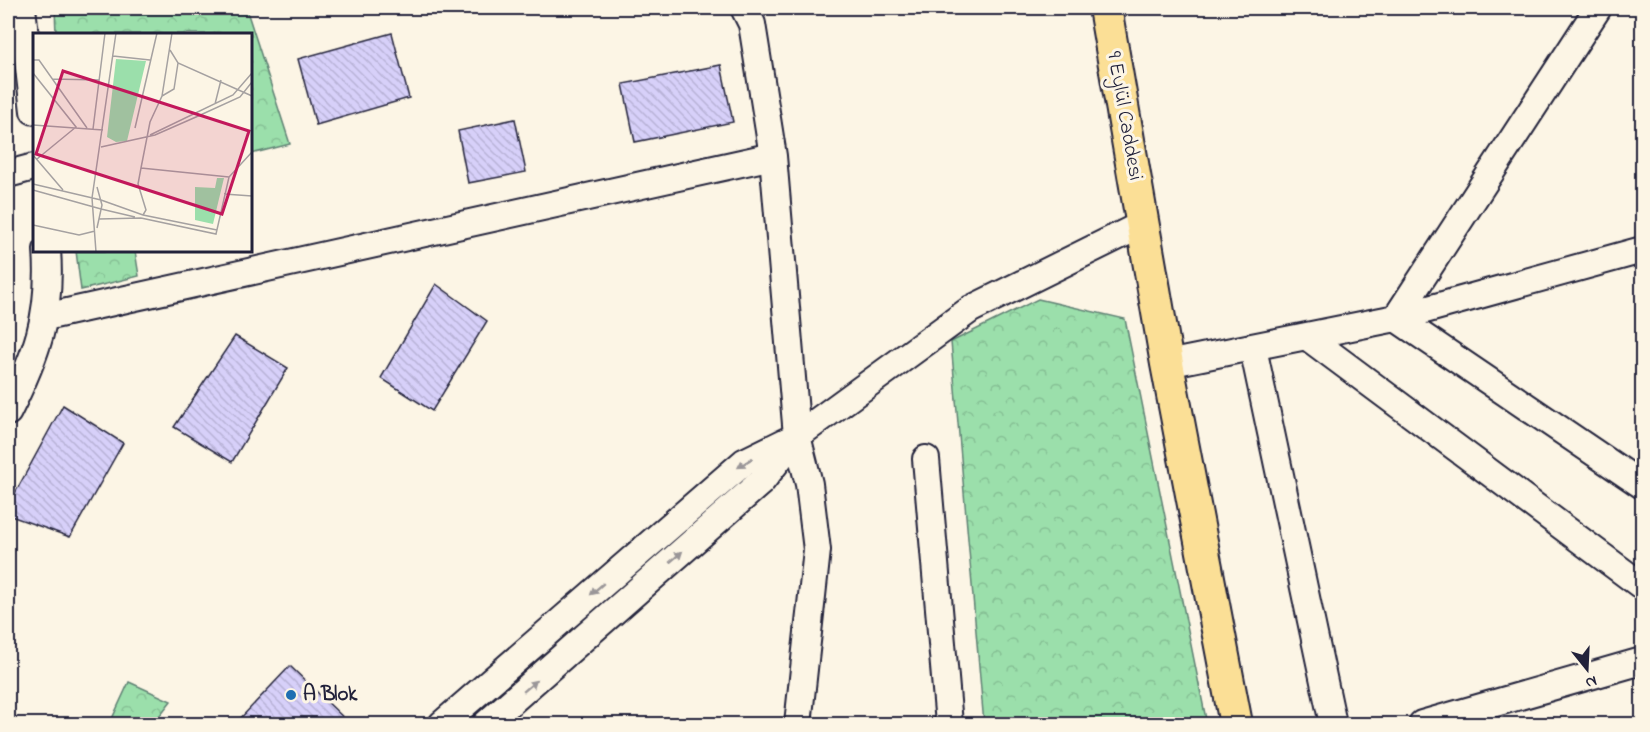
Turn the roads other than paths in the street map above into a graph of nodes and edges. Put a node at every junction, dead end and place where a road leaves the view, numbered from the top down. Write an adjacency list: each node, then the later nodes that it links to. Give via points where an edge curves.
1 (22, 8): 5 (street)
2 (744, 8): 6 (street, via 752,24)
3 (1105, 8): 9 (main road, 9 Eylül Caddesi)
4 (1598, 8): 13 (street)
5 (33, 102)
6 (774, 156): 12 (street); 18 (street)
7 (33, 167): 8 (street)
8 (8, 174)
9 (1143, 224): 16 (main road, 9 Eylül Caddesi); 18 (street, via 971,309)
10 (1642, 250): 13 (street)
11 (47, 252): 12 (street)
12 (45, 317): 17 (street, via 32,365)
13 (1396, 318): 14 (street); 20 (street)
14 (1309, 338): 15 (street); 21 (street)
15 (1253, 348): 16 (street); 28 (street)
16 (1167, 364): 27 (main road, 9 Eylül Caddesi)
17 (8, 412)
18 (797, 436): 23 (street, one-way to 23, via 744,462); 24 (street, one-way to 18, via 761,483); 25 (street, via 809,484 817,550)
19 (926, 459): 26 (street)
20 (1642, 485)
21 (1642, 586)
22 (1642, 661): 29 (street)
23 (442, 724)
24 (486, 724)
25 (798, 724)
26 (949, 724)
27 (1236, 724)
28 (1333, 724)
29 (1422, 724)

